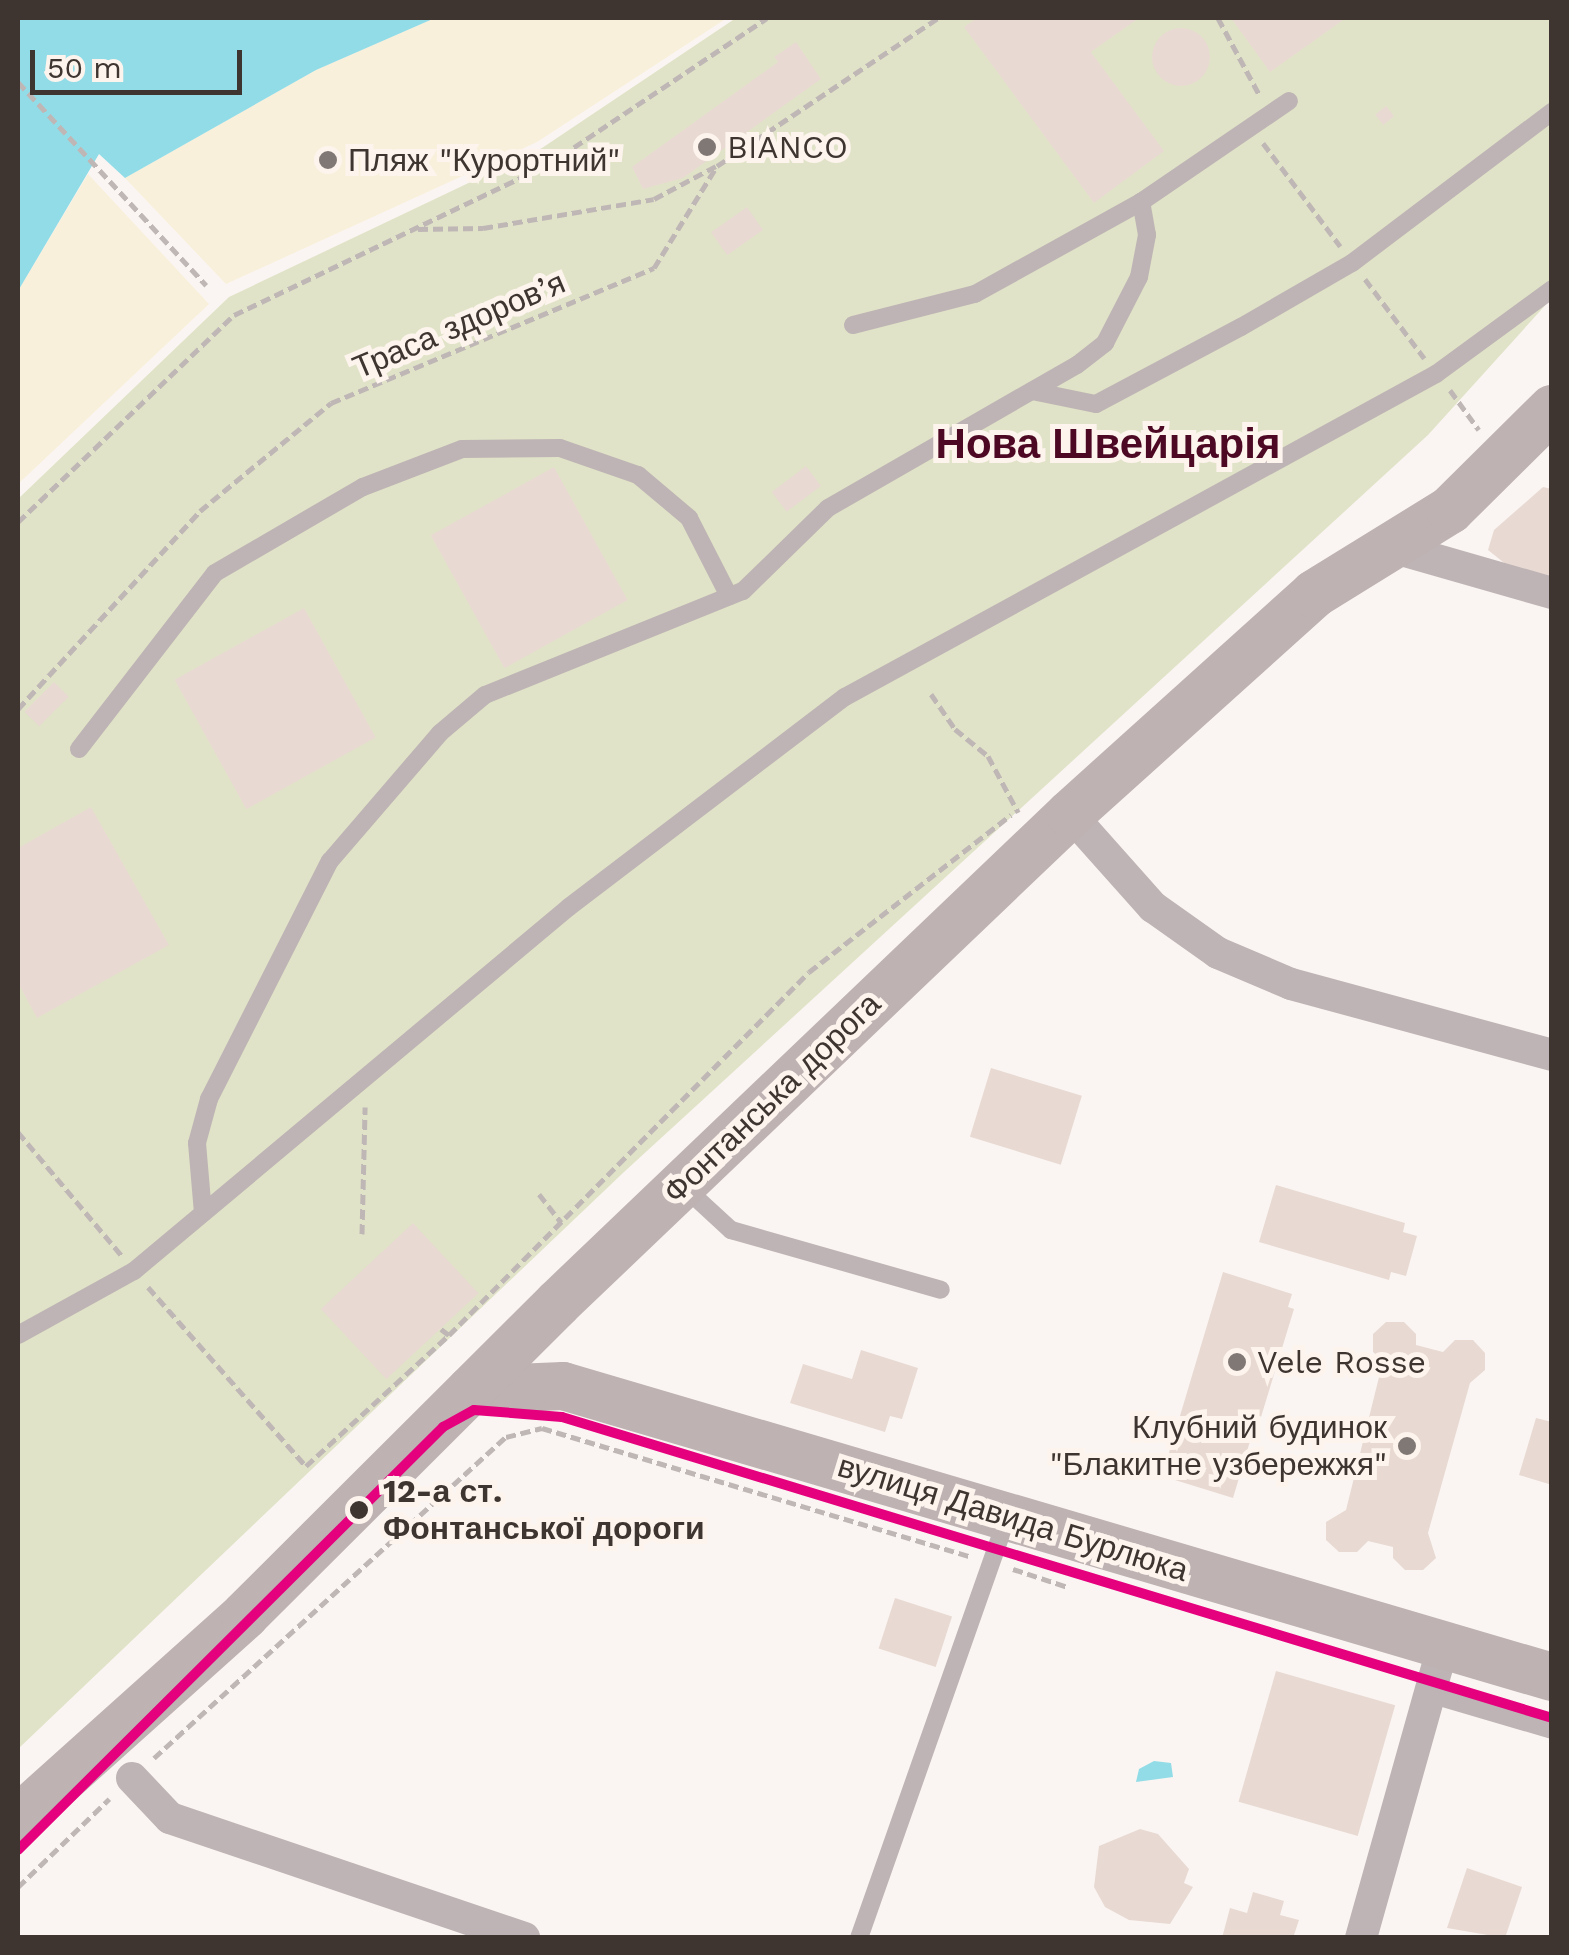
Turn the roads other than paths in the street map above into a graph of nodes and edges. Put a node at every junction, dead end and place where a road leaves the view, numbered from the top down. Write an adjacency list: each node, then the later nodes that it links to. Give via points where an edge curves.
1 (1290, 101): 3 (lane)
2 (1552, 112): 6 (lane, via 1352,263 1241,327 1096,404)
3 (1141, 202): 5 (lane, via 975,294); 6 (lane, via 1147,235 1124,315 1105,342)
4 (1552, 289): 15 (lane, via 1436,374 845,697 569,907)
5 (853, 325)
6 (1032, 392): 10 (lane, via 955,430 828,508 762,577)
7 (1552, 409): 8 (main road, Фонтанська дорога, via 1450,510)
8 (1388, 546): 9 (street); 12 (main road, Фонтанська дорога, via 1314,594)
9 (1552, 592)
10 (729, 596): 11 (lane, via 688,518 638,475 560,448 462,449 364,488 215,573); 15 (lane, via 485,695 440,733 330,862 208,1099 196,1143)
11 (78, 749)
12 (1070, 814): 13 (street, via 1152,906 1218,954 1290,984); 14 (main road, Фонтанська дорога)
13 (1552, 1055)
14 (682, 1185): 16 (lane, via 731,1230); 17 (main road, Фонтанська дорога)
15 (203, 1212): 18 (lane, via 134,1271)
16 (941, 1290)
17 (558, 1304): 19 (main road, via 555,1366); 20 (main road, Фонтанська дорога)
18 (18, 1335)
19 (562, 1386): 20 (main road, вулиця Давида Бурлюка); 21 (main road, вулиця Давида Бурлюка)
20 (471, 1390): 27 (main road, Фонтанська дорога, via 245,1616)
21 (1008, 1516): 22 (main road, вулиця Давида Бурлюка); 29 (lane)
22 (1443, 1647): 23 (main road, вулиця Давида Бурлюка); 24 (street)
23 (1552, 1677)
24 (1430, 1694): 25 (lane); 30 (street)
25 (1552, 1730)
26 (132, 1778): 28 (street, via 170,1818)
27 (18, 1818)
28 (524, 1938)
29 (859, 1938)
30 (1361, 1938)

